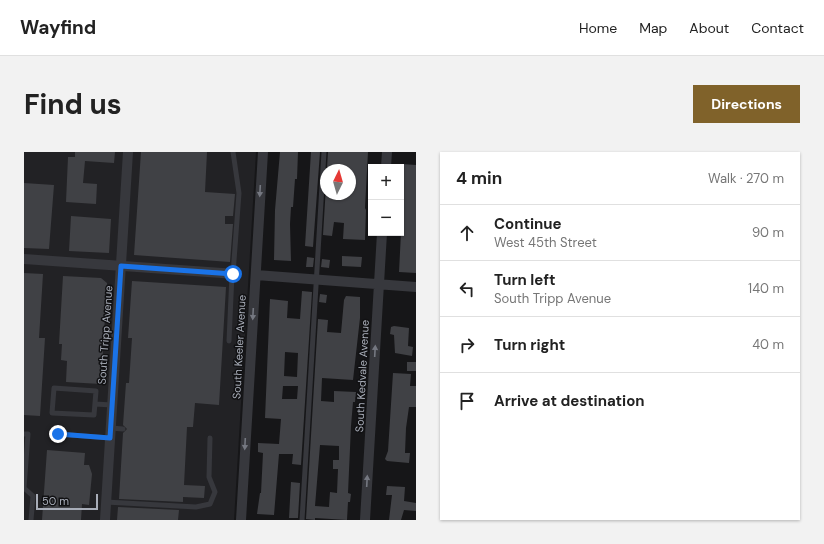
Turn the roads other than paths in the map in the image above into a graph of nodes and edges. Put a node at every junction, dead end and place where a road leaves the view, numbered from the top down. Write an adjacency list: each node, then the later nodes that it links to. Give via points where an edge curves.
1 (128, 152): 9 (street, South Tripp Avenue)
2 (233, 152): 10 (lane, via 238,193)
3 (263, 152): 11 (street, South Keeler Avenue, one-way to 11)
4 (324, 152): 12 (lane)
5 (387, 152): 6 (street)
6 (386, 164)
7 (382, 236): 13 (street, South Kedvale Avenue)
8 (24, 259): 9 (street)
9 (121, 266): 10 (street); 17 (street, South Tripp Avenue)
10 (234, 274): 15 (lane)
11 (256, 275): 12 (street); 27 (street, South Keeler Avenue, one-way to 27)
12 (316, 280): 13 (street); 28 (lane)
13 (379, 284): 14 (street); 29 (street, South Kedvale Avenue, one-way to 13)
14 (416, 286)
15 (229, 341)
16 (95, 404): 16 (lane, via 96,391 54,388 52,413 94,415); 17 (lane)
17 (112, 405): 19 (street, South Tripp Avenue)
18 (123, 429): 19 (lane)
19 (110, 433): 21 (lane); 24 (street, South Tripp Avenue)
20 (24, 434): 23 (lane, via 28,434)
21 (58, 434)
22 (210, 438): 24 (lane, via 209,477 215,492 210,504 196,507)
23 (24, 488): 25 (lane, via 33,496)
24 (106, 502): 26 (street, South Tripp Avenue)
25 (31, 520)
26 (105, 520)
27 (241, 520)
28 (302, 520)
29 (365, 520)

